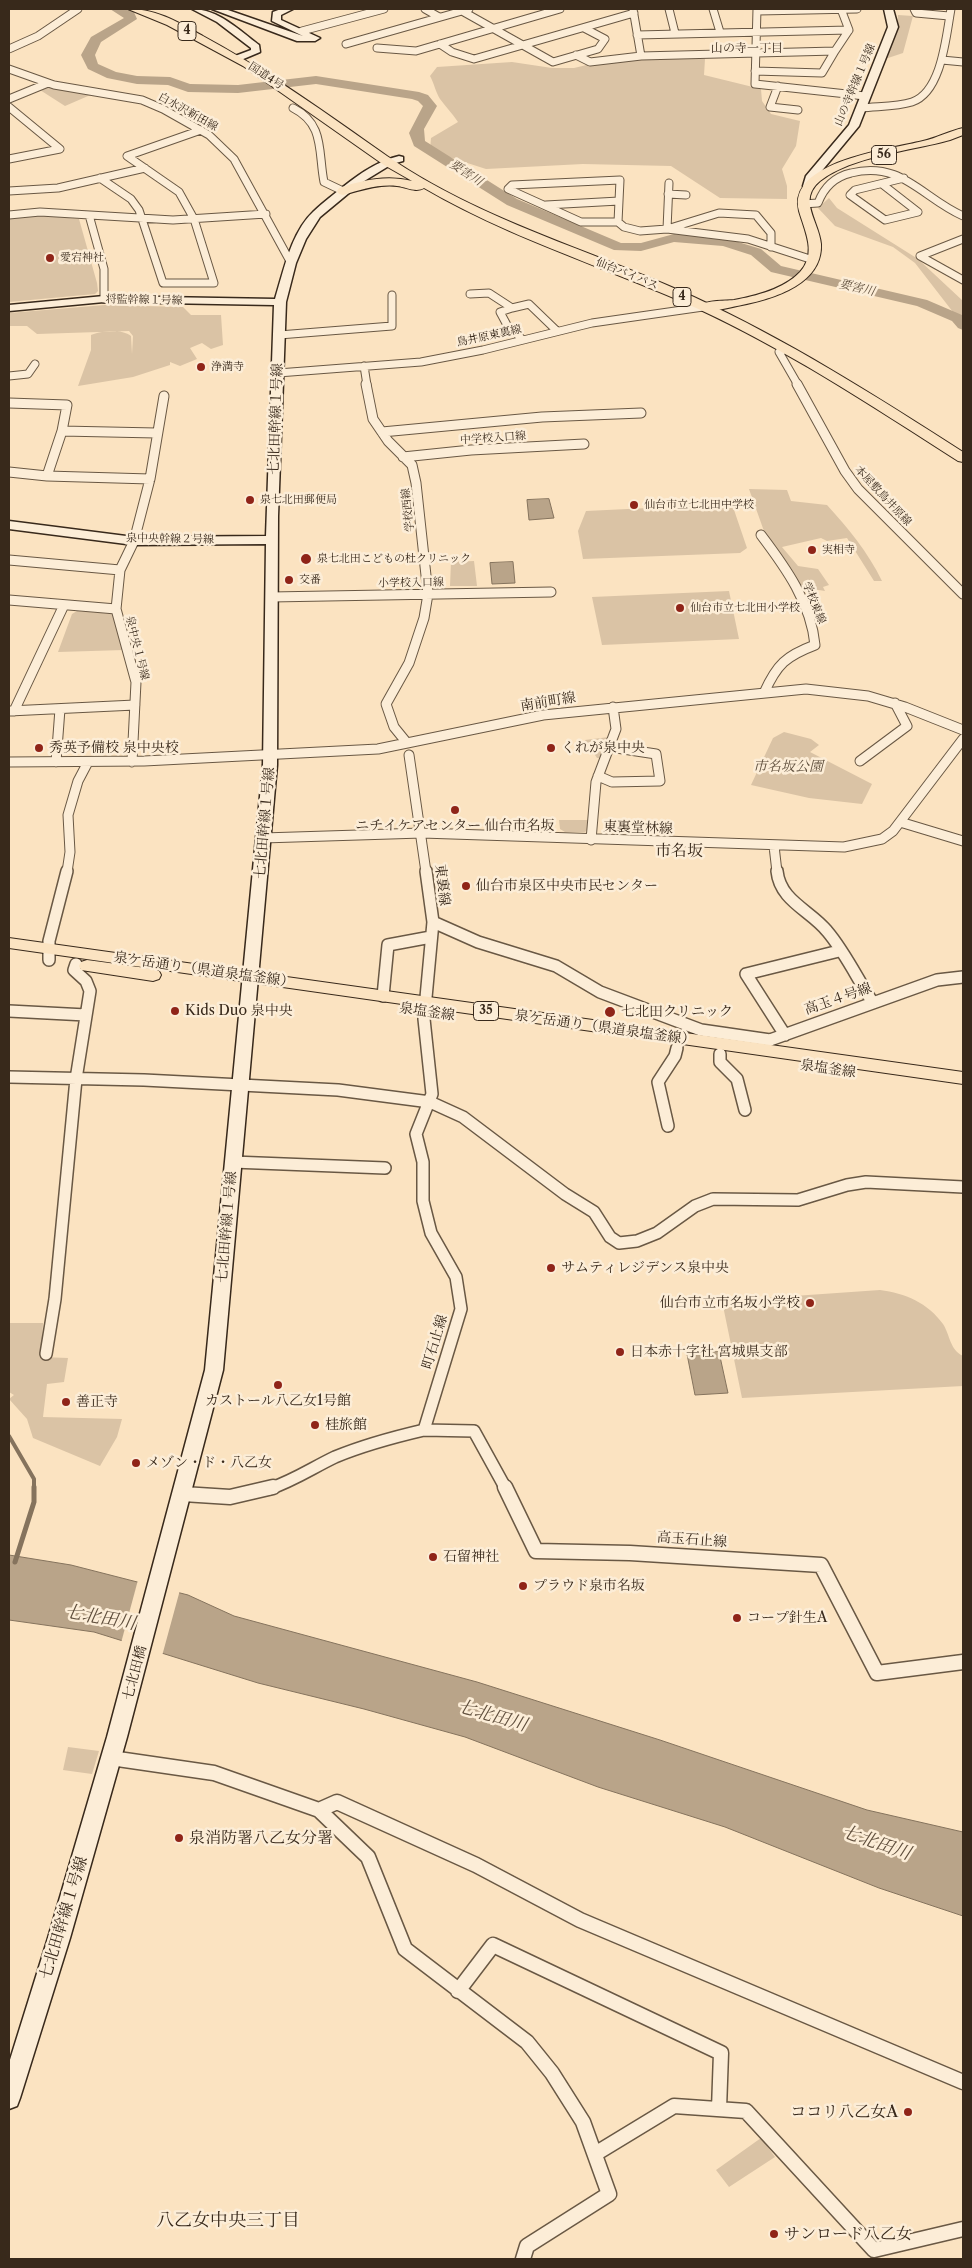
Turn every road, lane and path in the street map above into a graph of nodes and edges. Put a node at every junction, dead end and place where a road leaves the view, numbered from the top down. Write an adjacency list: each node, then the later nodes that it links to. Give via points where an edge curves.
1 (78, 9): 34 (street, via 38,36)
2 (134, 9): 39 (highway, 国道4号 / 4)
3 (150, 9): 39 (highway, 国道4号 / 4, via 178,19)
4 (196, 9): 39 (street, via 220,20 256,47 255,52)
5 (217, 9): 25 (street, via 300,39 315,38)
6 (289, 9): 25 (street, via 276,14 275,18)
7 (384, 9): 25 (street)
8 (424, 9): 21 (street)
9 (560, 9): 22 (street)
10 (669, 9): 28 (street)
11 (713, 9): 26 (street)
12 (799, 9): 13 (street); 18 (street)
13 (841, 9): 14 (street); 24 (street)
14 (857, 9)
15 (889, 9): 46 (street, 山の寺幹線１号線, via 893,26)
16 (914, 9): 20 (street, via 916,13)
17 (466, 10): 21 (street); 22 (street)
18 (757, 10): 27 (street)
19 (634, 11): 23 (street); 29 (street)
20 (950, 12): 40 (street)
21 (439, 17): 30 (street)
22 (493, 28): 31 (street); 32 (street)
23 (584, 28): 32 (street); 37 (street, via 605,39 598,49)
24 (849, 30): 27 (street); 35 (street)
25 (302, 31)
26 (720, 32): 27 (street); 28 (street)
27 (757, 32): 36 (street)
28 (675, 33): 29 (street)
29 (637, 35): 38 (street)
30 (346, 44)
31 (440, 44): 32 (street, via 474,59); 33 (street, via 416,51)
32 (524, 45): 37 (street, via 553,62)
33 (377, 48)
34 (9, 49)
35 (835, 51): 36 (street); 43 (street, via 822,74)
36 (756, 53): 38 (street); 43 (street)
37 (576, 55): 38 (street, via 590,62)
38 (641, 56)
39 (243, 57): 56 (highway, 国道4号 / 4)
40 (942, 60): 41 (street); 50 (street, via 928,94 912,102)
41 (963, 62)
42 (9, 69): 44 (street, 白水沢新田線)
43 (755, 71): 45 (street, via 755,84)
44 (48, 83): 47 (street); 52 (street, 白水沢新田線, via 137,98)
45 (778, 86): 46 (street); 51 (street, via 770,107)
46 (866, 96): 50 (street, 山の寺幹線１号線)
47 (9, 99)
48 (9, 107): 55 (street, via 60,150)
49 (294, 108): 64 (street, via 314,123 322,153 324,182)
50 (862, 108): 57 (street, 山の寺幹線１号線)
51 (798, 110)
52 (201, 130): 58 (street, via 128,156); 71 (street, 白水沢新田線, via 225,146)
53 (963, 131): 57 (main road, 56, via 933,143)
54 (9, 152): 55 (street)
55 (12, 158)
56 (393, 160): 64 (street, 七北田幹線１号線); 68 (highway, 仙台バイパス / 4); 90 (highway, 仙台バイパス / 4, via 493,210)
57 (827, 167): 69 (main road, 56, via 808,186)
58 (145, 168): 59 (street); 76 (street, via 179,192)
59 (100, 178): 63 (street, via 58,188); 75 (street, via 131,199)
60 (904, 178): 62 (street); 69 (street, via 886,168 856,170 826,185 818,203); 74 (street, via 952,212)
61 (669, 183): 65 (street)
62 (882, 184): 62 (street, via 850,194 885,220 918,212)
63 (9, 191)
64 (343, 191): 68 (highway, via 366,184 393,182); 83 (street, 七北田幹線１号線, via 307,226)
65 (668, 194): 66 (street); 78 (street)
66 (686, 195)
67 (619, 200): 70 (street); 70 (street, via 620,180 512,185 508,190); 77 (street)
68 (457, 202): 91 (highway, 仙台バイパス / 4)
69 (803, 204): 84 (main road, via 815,245)
70 (542, 205): 77 (street, via 581,222)
71 (266, 214): 76 (street); 83 (street, 白水沢新田線)
72 (9, 215): 73 (street, via 40,212)
73 (90, 215): 75 (street); 88 (street, via 104,269)
74 (963, 216)
75 (141, 219): 76 (street); 76 (street, via 163,283 214,283)
76 (194, 219)
77 (618, 222): 78 (street, via 640,231)
78 (667, 229): 81 (street, via 748,239); 81 (street, via 719,214 756,215 771,232)
79 (963, 239): 80 (street)
80 (953, 243): 82 (street); 85 (street, via 920,256)
81 (771, 246): 84 (street)
82 (963, 248)
83 (291, 263): 89 (street, 七北田幹線１号線)
84 (811, 265): 90 (main road, via 799,280 770,294)
85 (963, 280)
86 (470, 294): 93 (street, via 489,293)
87 (392, 295): 95 (street, via 392,326)
88 (104, 300): 89 (street, 将監幹線１号線); 92 (street, 将監幹線１号線)
89 (280, 302): 95 (street, 七北田幹線１号線)
90 (719, 306): 91 (main road); 109 (highway, 仙台バイパス / 4, via 813,353)
91 (703, 307): 94 (street, 鳥井原東裏線, via 614,319); 97 (highway, 仙台バイパス / 4)
92 (9, 308)
93 (512, 308): 94 (street, via 529,304); 96 (street, via 500,312 507,325)
94 (558, 331): 96 (street, 鳥井原東裏線)
95 (279, 335): 100 (street, 七北田幹線１号線)
96 (523, 340): 99 (street, 鳥井原東裏線, via 421,362)
97 (786, 349): 111 (highway, 仙台バイパス / 4, via 848,384); 123 (street, 本屋敷鳥井原線, via 779,352 858,489)
98 (35, 364): 101 (street, via 28,374)
99 (364, 366): 100 (street, 鳥井原東裏線); 106 (street, 学校西線, via 373,419)
100 (278, 373): 117 (street, 七北田幹線１号線)
101 (9, 376)
102 (164, 396): 107 (street, 泉中央１号線)
103 (9, 403): 105 (street, via 67,405)
104 (641, 413): 106 (street, via 542,417)
105 (62, 431): 107 (street); 113 (street)
106 (382, 432): 110 (street, 学校西線)
107 (156, 433): 114 (street, 泉中央１号線)
108 (584, 444): 110 (street, 中学校入口線)
109 (963, 447)
110 (402, 457): 122 (street, 学校西線, via 412,465 416,483)
111 (963, 458)
112 (9, 472): 113 (street)
113 (47, 476): 114 (street)
114 (150, 478): 118 (street, 泉中央１号線)
115 (9, 525): 118 (street, 泉中央幹線２号線)
116 (761, 535): 128 (street, 学校東線, via 788,570 813,624 815,645 785,658 774,670)
117 (272, 540): 118 (street, 泉中央幹線２号線); 124 (street, 七北田幹線１号線)
118 (134, 541): 120 (street, 泉中央１号線)
119 (9, 561): 120 (street)
120 (120, 570): 127 (street, 泉中央１号線)
121 (551, 592): 122 (street, 小学校入口線)
122 (428, 594): 124 (street, 小学校入口線); 136 (street, 学校西線, via 424,618 409,663 386,704 394,727)
123 (963, 594)
124 (271, 597): 139 (street, 七北田幹線１号線)
125 (9, 600): 126 (street)
126 (64, 605): 127 (street); 133 (street)
127 (116, 609): 130 (street, 泉中央１号線, via 136,682)
128 (764, 693): 129 (street, 南前町線, via 822,689); 131 (street, 南前町線)
129 (896, 703): 134 (street, 南前町線); 140 (street, via 908,726)
130 (135, 705): 132 (street); 144 (street, 泉中央１号線)
131 (612, 707): 136 (street, 南前町線, via 543,715); 137 (street, via 616,729)
132 (60, 709): 133 (street); 142 (street)
133 (11, 711)
134 (963, 730)
135 (963, 739): 146 (street, 東裏堂林線)
136 (408, 743): 139 (street, 南前町線, via 378,749)
137 (610, 747): 145 (street); 145 (street, via 656,754 660,781 612,782)
138 (409, 754): 147 (street, 東裏線)
139 (270, 756): 144 (street, 南前町線); 148 (street, 七北田幹線１号線)
140 (860, 761)
141 (9, 762): 142 (street, 南前町線)
142 (56, 762): 143 (street, 南前町線)
143 (88, 762): 144 (street, 南前町線); 157 (street, via 78,781 68,815 70,852)
144 (132, 762)
145 (598, 776): 149 (street)
146 (900, 822): 150 (street); 151 (street, 東裏堂林線, via 882,839 863,844 824,848)
147 (422, 833): 148 (street, 東裏堂林線); 149 (street, 東裏堂林線); 152 (street, 東裏線)
148 (263, 838): 160 (street, 七北田幹線１号線)
149 (590, 840): 151 (street, 東裏堂林線)
150 (963, 841)
151 (774, 846): 155 (street, via 778,884 827,931)
152 (433, 922): 153 (street, 東裏線); 167 (street, 高玉４号線, via 478,942 556,966 600,992 701,1030)
153 (431, 937): 161 (street, via 388,945); 164 (street, 東裏線)
154 (9, 943): 157 (main road, 泉ケ岳通り（県道泉塩釜線） / 35)
155 (839, 951): 162 (street); 166 (street, via 746,974)
156 (9, 954): 157 (main road, 泉塩釜線 / 35)
157 (49, 955): 158 (main road, 泉塩釜線 / 35); 160 (main road, 泉ケ岳通り（県道泉塩釜線） / 35)
158 (76, 964): 160 (main road, 泉塩釜線 / 35); 165 (street, via 74,970 86,981 90,992)
159 (963, 977): 162 (street, 高玉４号線, via 937,980)
160 (251, 982): 161 (main road, 泉ケ岳通り（県道泉塩釜線） / 35); 164 (main road, 泉塩釜線 / 35); 172 (street, 七北田幹線１号線)
161 (383, 996): 164 (main road, 泉ケ岳通り（県道泉塩釜線） / 35)
162 (874, 1003): 166 (street, 高玉４号線)
163 (9, 1011): 165 (street)
164 (425, 1011): 167 (main road, 泉ケ岳通り（県道泉塩釜線） / 35); 168 (main road, 泉塩釜線 / 35); 174 (street, 町石止線)
165 (86, 1015): 171 (street)
166 (785, 1034): 167 (street, 高玉４号線, via 770,1040)
167 (721, 1044): 168 (main road, 泉塩釜線 / 35); 170 (main road, 泉ケ岳通り（県道泉塩釜線） / 35); 173 (main road, 泉塩釜線 / 35); 175 (street, via 720,1062 737,1079)
168 (677, 1048): 176 (street, via 658,1082)
169 (9, 1077): 171 (street)
170 (963, 1078)
171 (76, 1079): 172 (street); 180 (street, via 55,1299)
172 (240, 1085): 174 (street, via 338,1090); 177 (street, 七北田幹線１号線)
173 (963, 1089)
174 (430, 1102): 179 (street, via 463,1117 594,1212 610,1237 619,1243 637,1241 657,1233 695,1206 713,1199 798,1200 866,1182); 181 (street, 町石止線, via 416,1134 423,1162 423,1201 431,1233 456,1277 461,1309)
175 (745, 1110)
176 (668, 1126)
177 (233, 1162): 178 (street); 182 (street, 七北田幹線１号線, via 214,1370)
178 (385, 1168)
179 (963, 1188)
180 (46, 1354)
181 (424, 1430): 182 (street, via 379,1441 334,1458 294,1481 259,1492 230,1497); 184 (street, 高玉石止線, via 474,1432 536,1551 821,1564 877,1673)
182 (183, 1494): 183 (street, 七北田幹線１号線)
183 (176, 1522): 185 (street, 七北田橋)
184 (963, 1662)
185 (117, 1738): 186 (street, 七北田幹線１号線)
186 (111, 1758): 187 (street, via 214,1773); 190 (street, 七北田幹線１号線)
187 (319, 1810): 188 (street, via 368,1857 406,1949); 189 (street, via 338,1802 476,1865 580,1920)
188 (458, 1990): 191 (street, via 493,1945 721,2053); 192 (street, via 527,2042 552,2073 583,2122)
189 (963, 2082)
190 (9, 2098)
191 (719, 2109): 192 (street, via 674,2106); 193 (street, via 746,2111 874,2250)
192 (595, 2154): 194 (street, via 609,2194 527,2246)
193 (963, 2229)
194 (523, 2259)

